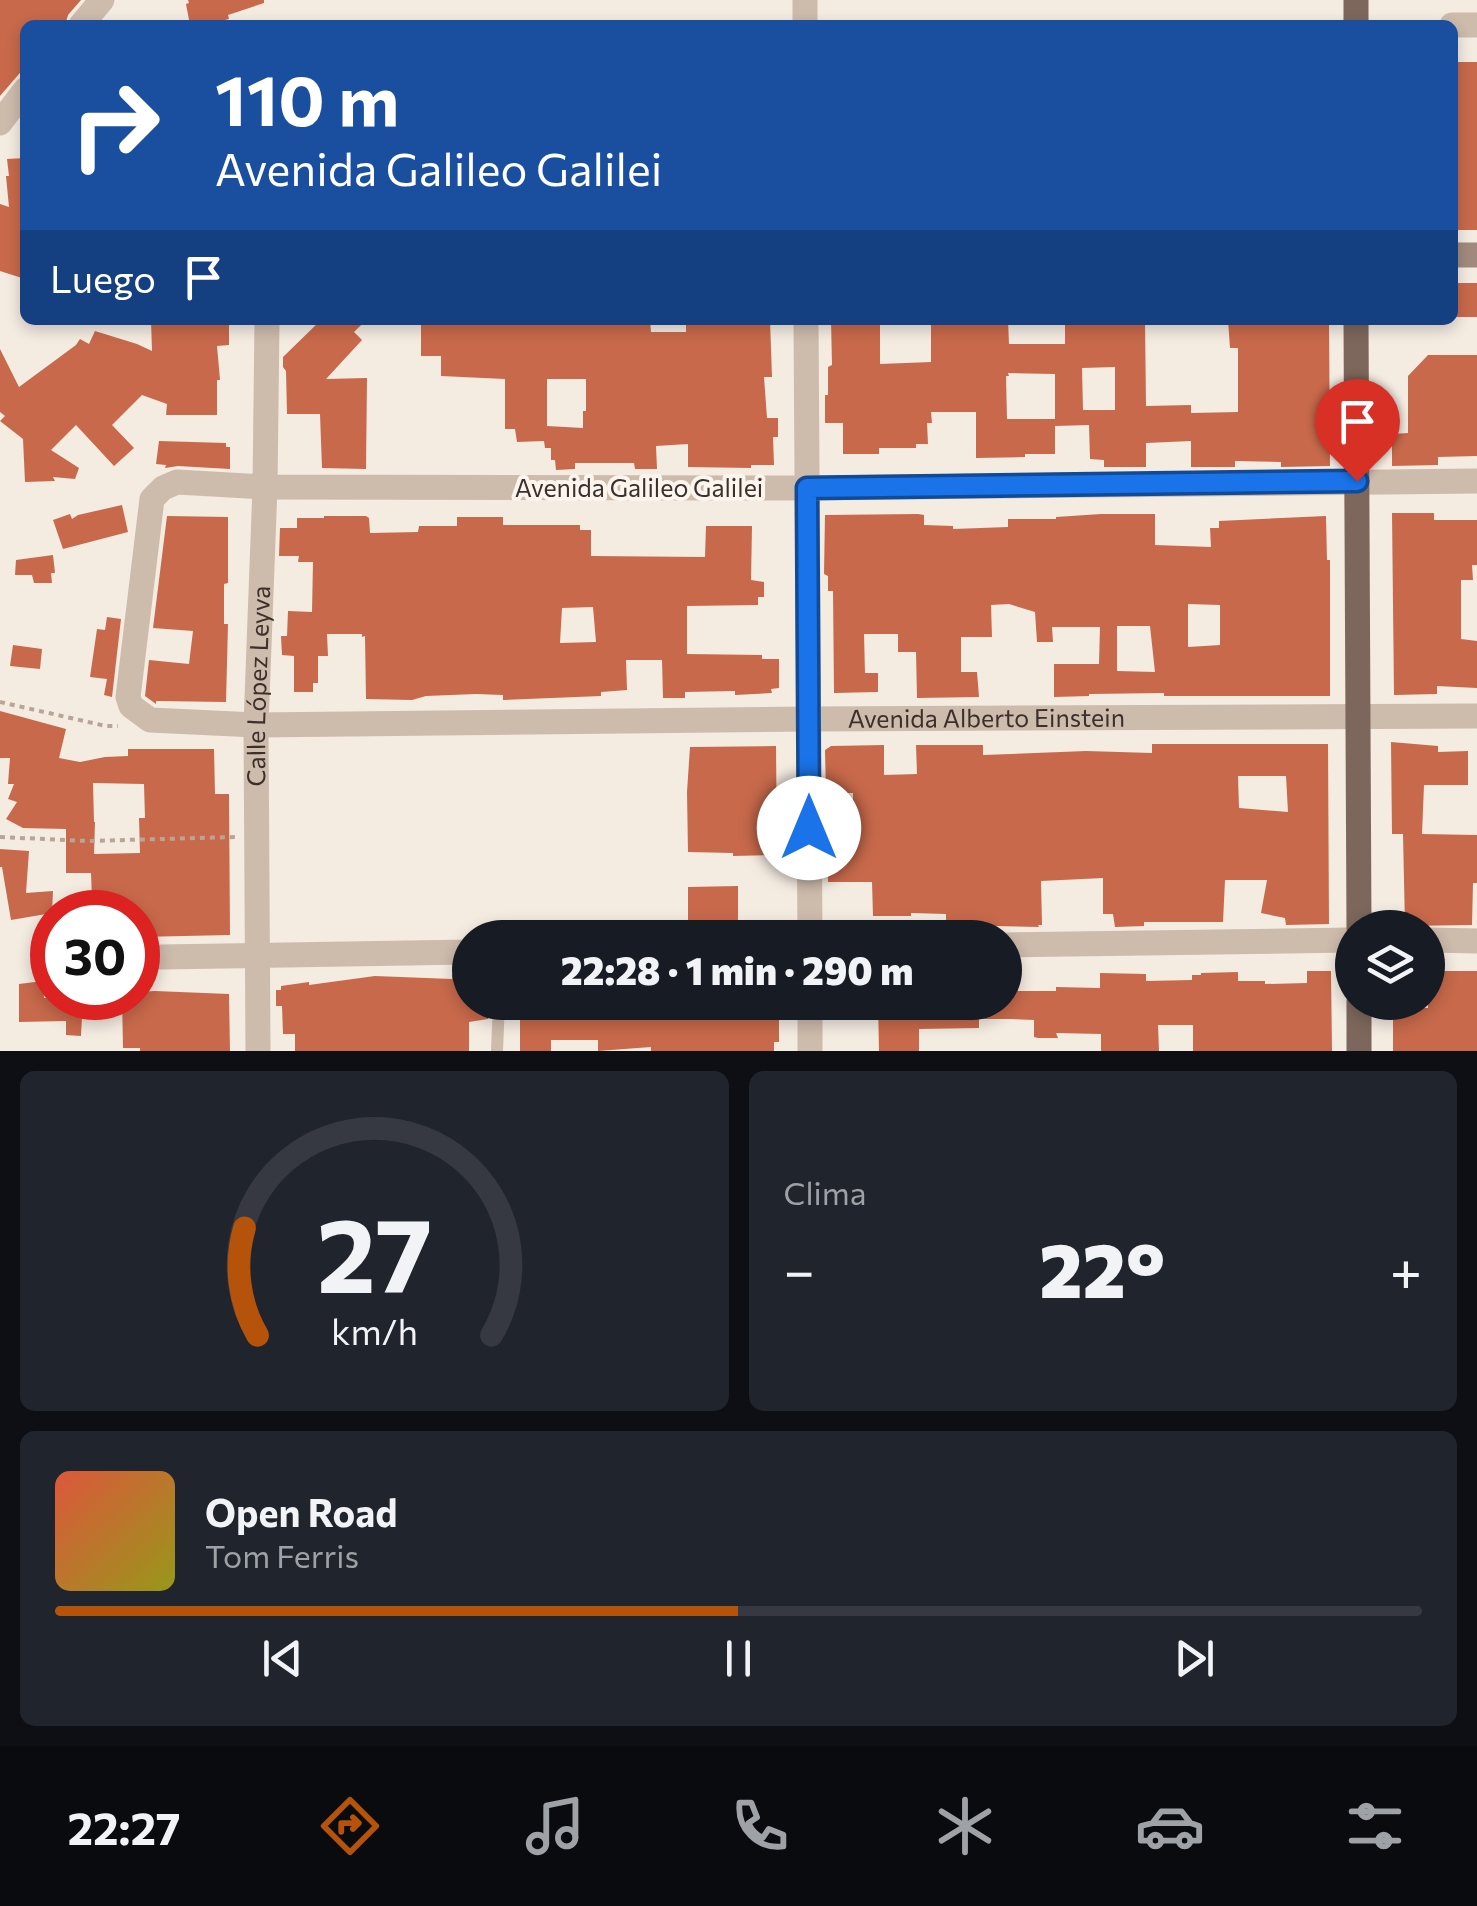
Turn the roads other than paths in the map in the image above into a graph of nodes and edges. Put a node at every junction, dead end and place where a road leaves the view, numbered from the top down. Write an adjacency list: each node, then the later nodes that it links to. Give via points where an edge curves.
1 (102, 0): 2 (street)
2 (85, 20)
3 (20, 97): 4 (street)
4 (0, 123)
5 (267, 325): 10 (street, Calle López Leyva)
6 (806, 325): 11 (street)
7 (1356, 325): 8 (main road)
8 (1357, 481): 9 (street, Avenida Galileo Galilei); 11 (street, Avenida Galileo Galilei); 14 (main road)
9 (1477, 481)
10 (266, 487): 11 (street, Avenida Galileo Galilei); 12 (street, Avenida Galileo Galilei, via 177,482 152,500 128,697); 16 (street, Calle López Leyva)
11 (807, 488): 15 (street)
12 (140, 713): 16 (street, Avenida Alberto Einstein, via 150,720)
13 (1477, 716): 14 (street, Avenida Alberto Einstein)
14 (1358, 717): 15 (street, Avenida Alberto Einstein); 17 (main road)
15 (808, 718): 16 (street, Avenida Alberto Einstein); 18 (street)
16 (256, 725): 24 (street, Calle López Leyva)
17 (1359, 910)
18 (810, 920)
19 (1335, 940): 22 (street)
20 (1445, 940): 21 (street)
21 (1477, 940)
22 (1022, 945)
23 (452, 952): 24 (street)
24 (258, 955): 25 (street); 29 (street, Calle López Leyva)
25 (161, 958)
26 (498, 1020): 30 (lane)
27 (810, 1020): 31 (street)
28 (1359, 1020): 32 (main road)
29 (258, 1051)
30 (497, 1051)
31 (810, 1051)
32 (1359, 1051)

